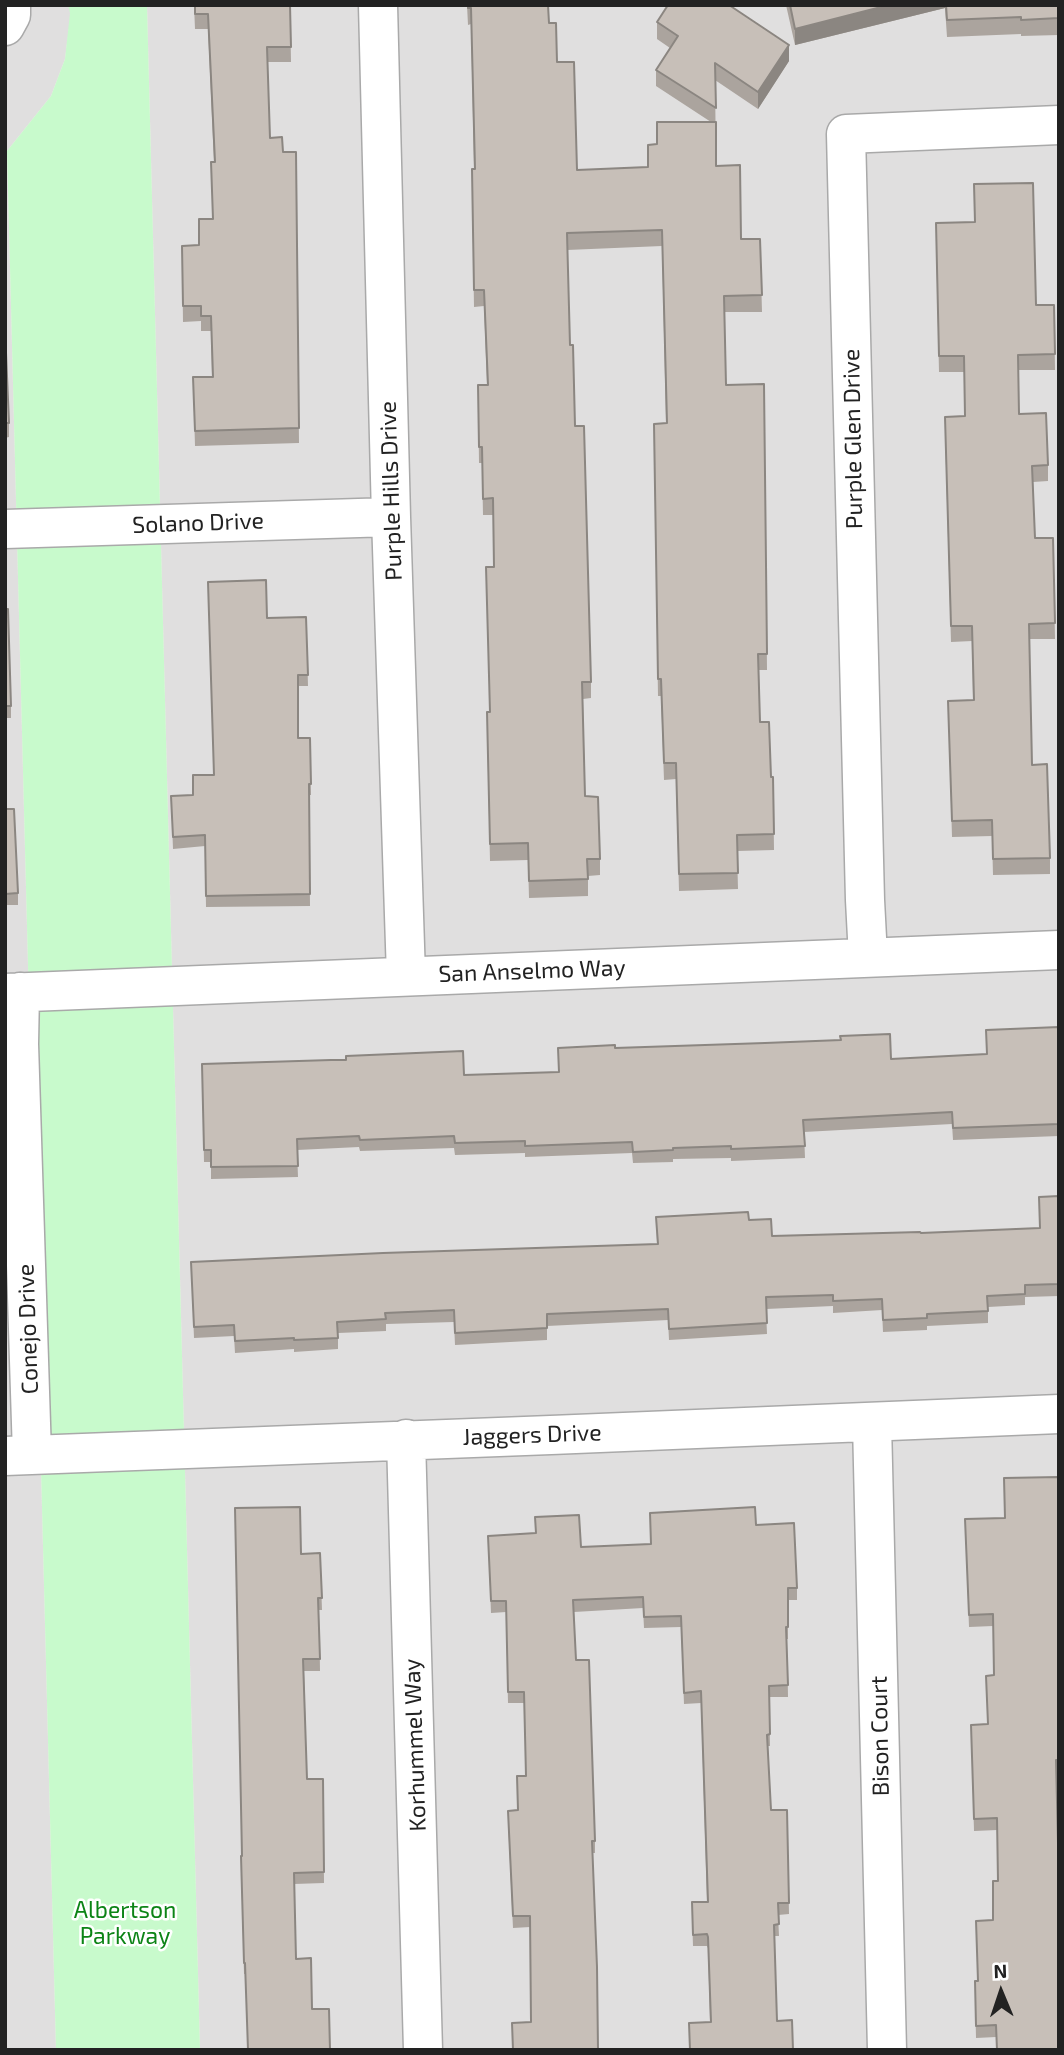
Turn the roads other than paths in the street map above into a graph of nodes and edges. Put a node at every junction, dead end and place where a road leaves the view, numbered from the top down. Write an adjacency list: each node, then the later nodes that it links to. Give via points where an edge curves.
1 (10, 5): 3 (street)
2 (378, 5): 5 (street, Purple Hills Drive)
3 (5, 26)
4 (1059, 125): 8 (street, Purple Glen Drive, via 846,134)
5 (391, 517): 6 (street, Solano Drive); 9 (street, Purple Hills Drive)
6 (5, 529)
7 (1059, 950): 8 (street, San Anselmo Way)
8 (868, 957): 9 (street, San Anselmo Way)
9 (406, 976): 10 (street, San Anselmo Way)
10 (13, 993): 14 (street, Conejo Drive, via 19,1044)
11 (1059, 1414): 12 (street, Jaggers Drive)
12 (872, 1423): 13 (street, Jaggers Drive); 16 (street, Bison Court)
13 (407, 1439): 14 (street, Jaggers Drive); 15 (street, Korhummel Way)
14 (18, 1455)
15 (424, 2050)
16 (887, 2050)

